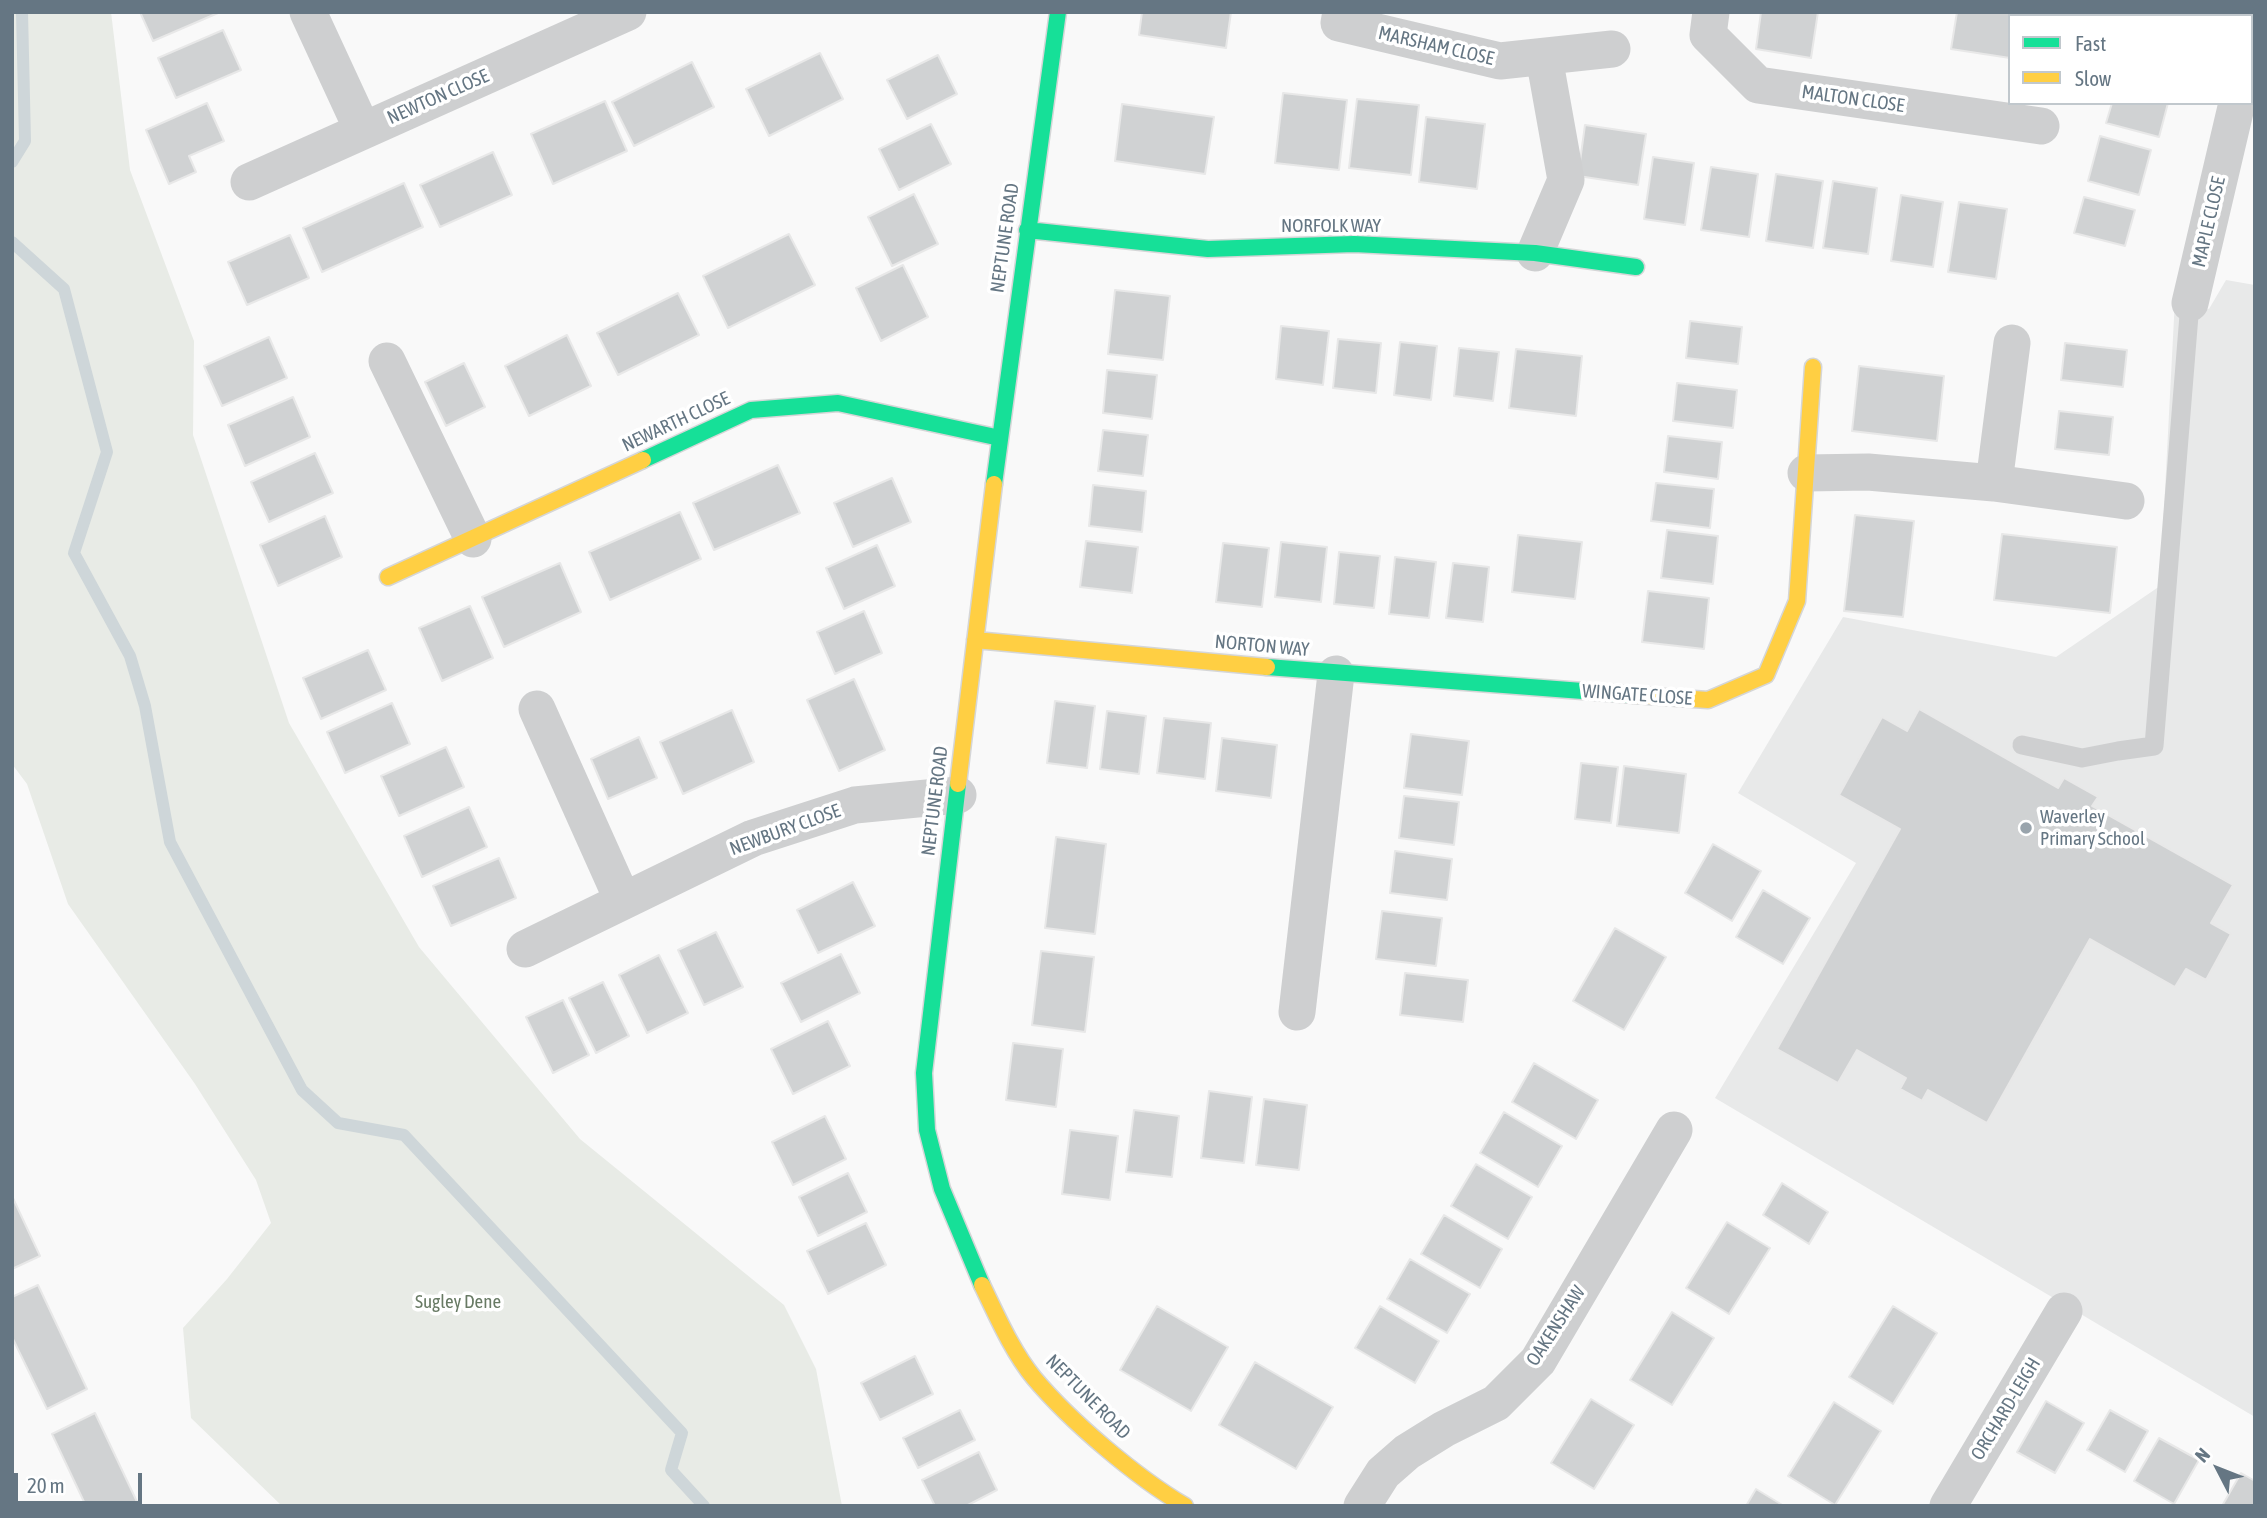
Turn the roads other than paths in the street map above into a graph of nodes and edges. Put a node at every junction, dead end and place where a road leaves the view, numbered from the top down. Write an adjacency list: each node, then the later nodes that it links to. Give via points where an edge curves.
1 (308, 12): 10 (street)
2 (628, 12): 10 (street, NEWTON CLOSE)
3 (1341, 12): 7 (street, MARSHAM CLOSE, via 1339,23 1500,61)
4 (1711, 12): 9 (street, MALTON CLOSE, via 1708,35 1758,85)
5 (1053, 13): 13 (street, NEPTUNE ROAD)
6 (1612, 49): 7 (street, MARSHAM CLOSE)
7 (1544, 57): 14 (street, via 1566,180)
8 (2237, 105): 11 (street, MAPLE CLOSE)
9 (2041, 126)
10 (363, 131): 12 (street, NEWTON CLOSE)
11 (2242, 143): 16 (street, MAPLE CLOSE)
12 (249, 182)
13 (1027, 230): 14 (street, NORFOLK WAY, via 1208,249 1354,244); 20 (street, NEPTUNE ROAD)
14 (1535, 253): 15 (street, NORFOLK WAY)
15 (1636, 267)
16 (2190, 303): 30 (lane, via 2154,746 2082,758)
17 (2012, 344): 22 (street)
18 (387, 361): 24 (street)
19 (1813, 367): 21 (street, WINGATE CLOSE)
20 (1000, 438): 24 (street, NEWARTH CLOSE, via 838,403 751,410); 26 (street, NEPTUNE ROAD)
21 (1806, 473): 22 (street, via 1868,472); 28 (street, WINGATE CLOSE, via 1797,601 1766,675 1708,700)
22 (1994, 484): 23 (street)
23 (2126, 501)
24 (473, 539): 25 (street, NEWARTH CLOSE)
25 (388, 577)
26 (975, 640): 27 (street, NORTON WAY); 31 (street, NEPTUNE ROAD)
27 (1336, 674): 28 (street, NORTON WAY); 34 (street)
28 (1546, 689)
29 (537, 709): 32 (street)
30 (2022, 745)
31 (958, 795): 32 (street, NEWBURY CLOSE, via 855,805 753,838); 37 (street, NEPTUNE ROAD, via 924,1073 927,1130 942,1189 1002,1327 1033,1377 1120,1459)
32 (623, 901): 33 (street, NEWBURY CLOSE)
33 (525, 949)
34 (1297, 1012)
35 (1674, 1130): 38 (street, OAKENSHAW, via 1538,1361 1496,1403 1407,1452 1383,1473)
36 (2064, 1311): 39 (street, ORCHARD-LEIGH)
37 (1185, 1506)
38 (1362, 1506)
39 (1948, 1506)

